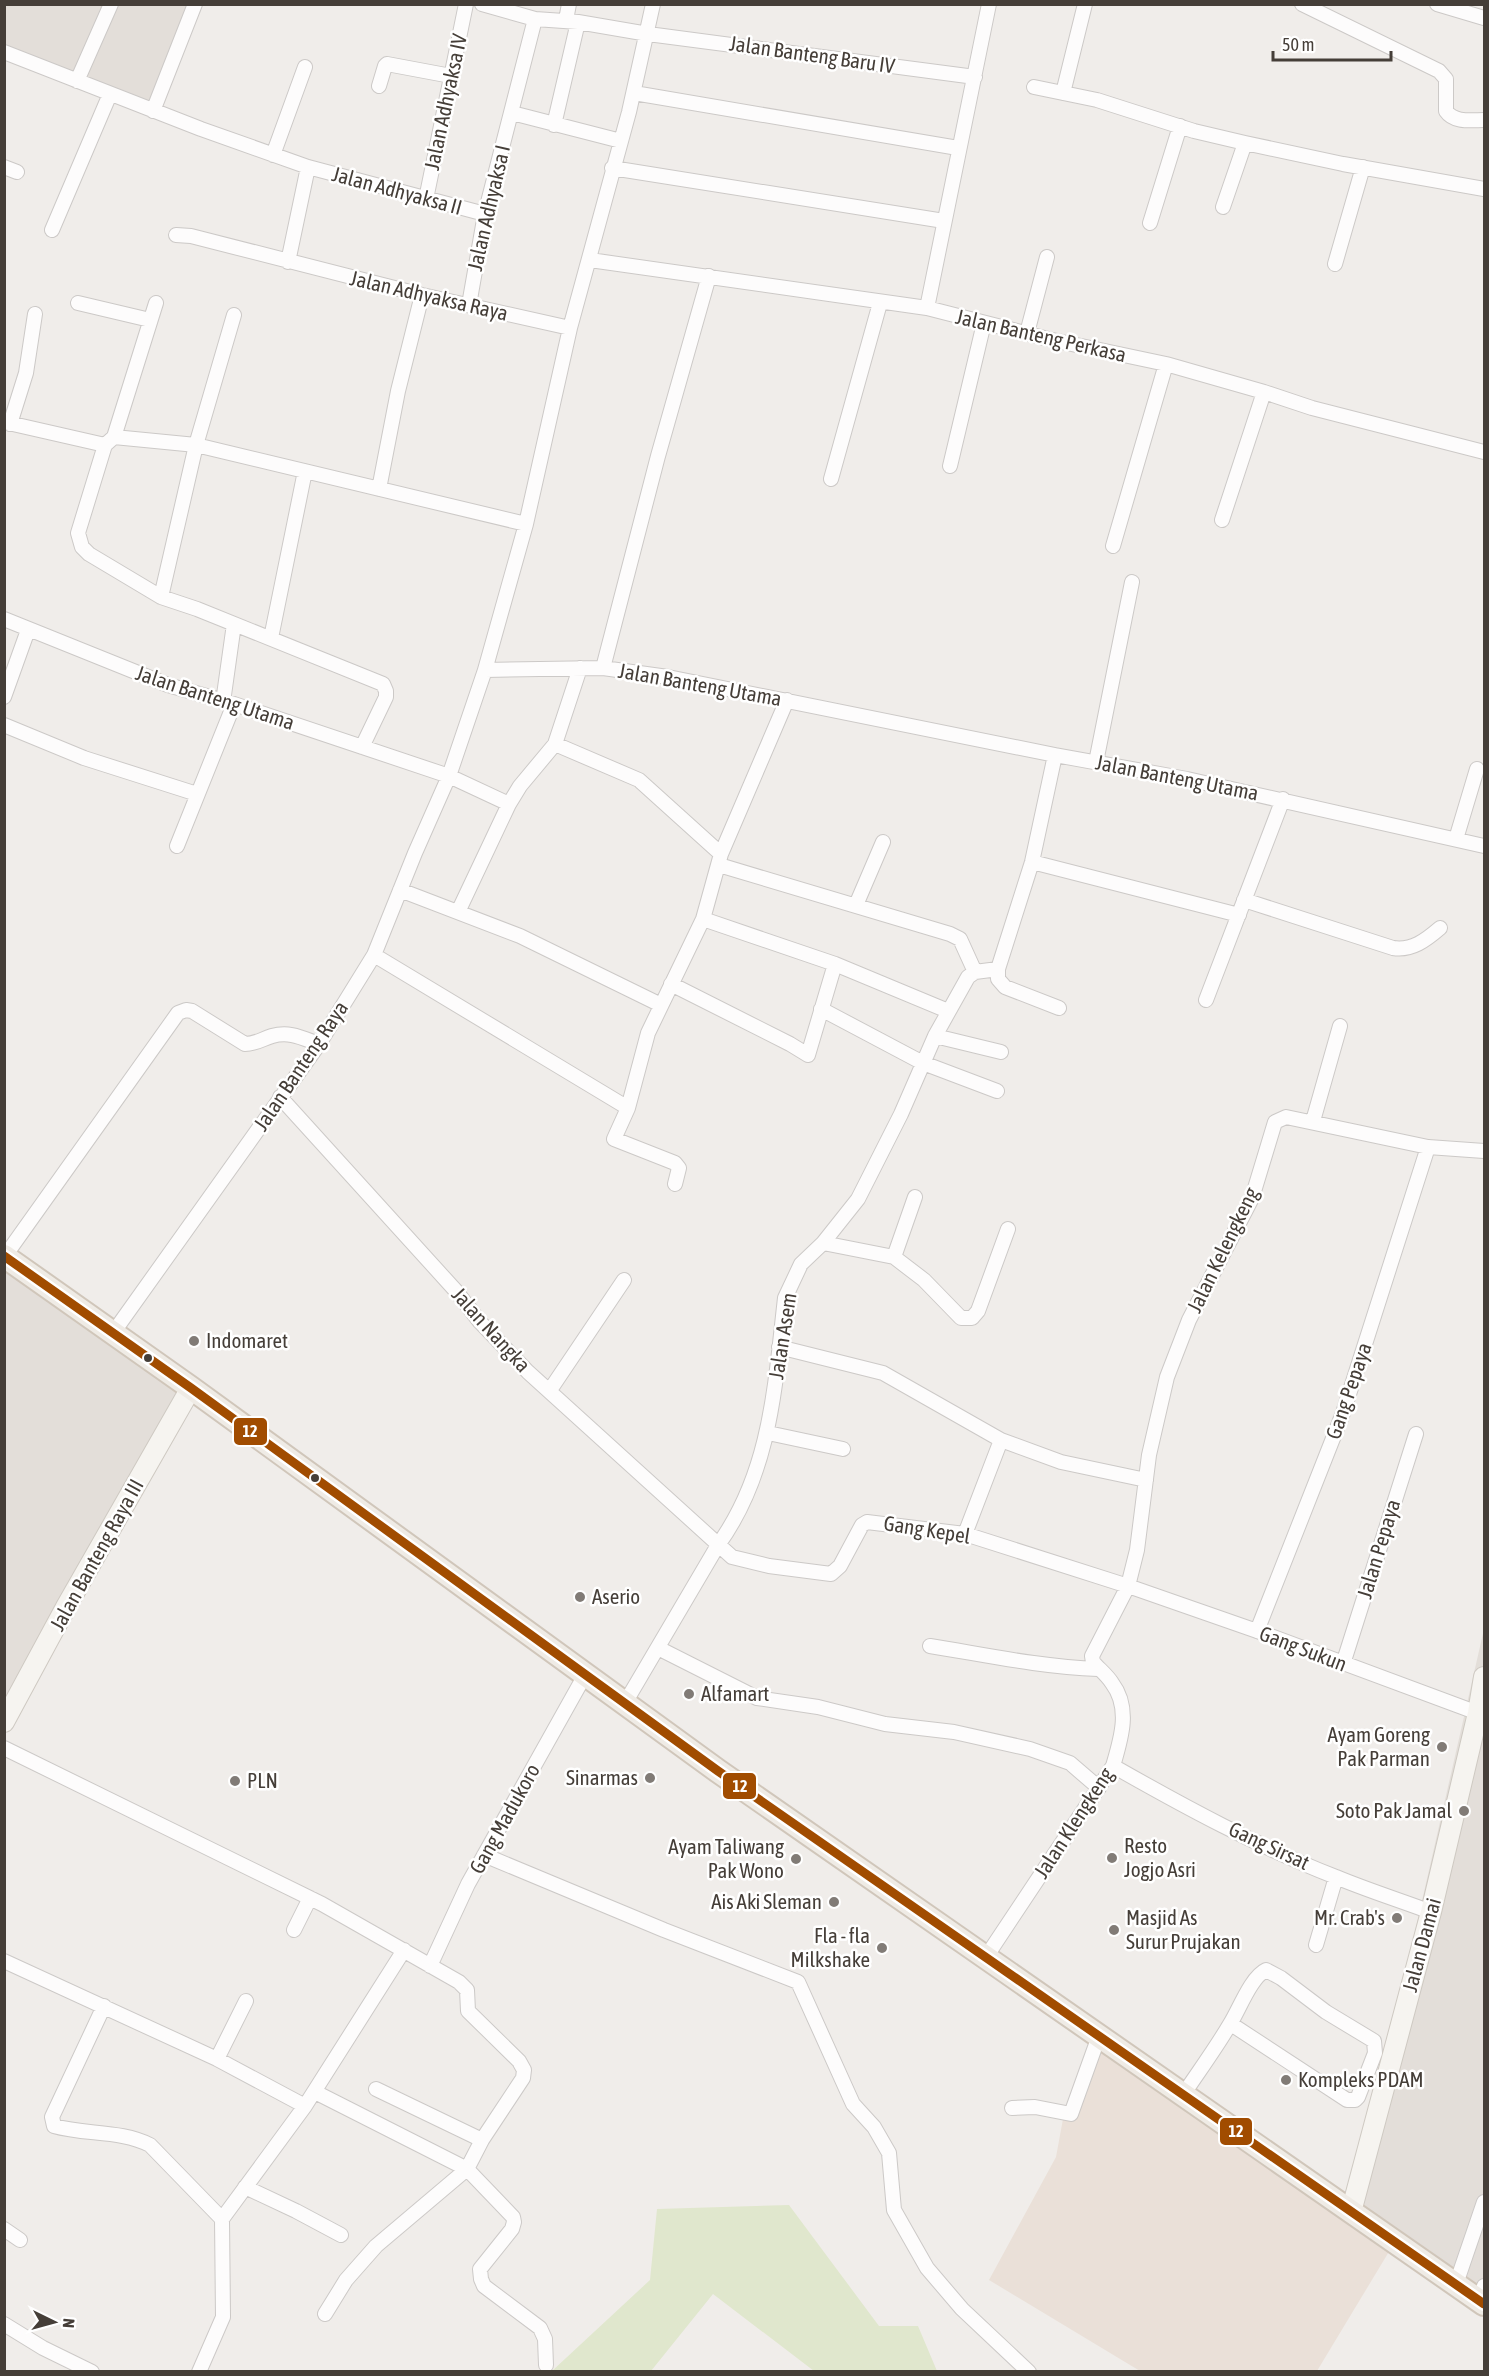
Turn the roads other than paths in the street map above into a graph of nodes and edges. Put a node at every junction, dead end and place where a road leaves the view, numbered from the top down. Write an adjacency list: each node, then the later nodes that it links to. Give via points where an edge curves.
1 (111, 4): 19 (street)
2 (195, 4): 25 (street)
3 (466, 4): 17 (street, Jalan Adhyaksa IV)
4 (482, 4): 12 (street, Jalan Banteng Baru IV)
5 (569, 4): 13 (street)
6 (653, 4): 14 (street)
7 (988, 4): 18 (street)
8 (1085, 4): 23 (street)
9 (1302, 4): 27 (street, via 1439,71 1446,79 1449,115)
10 (1437, 4): 11 (street)
11 (1485, 18)
12 (535, 19): 13 (street, Jalan Banteng Baru IV); 26 (street, Jalan Adhyaksa I)
13 (572, 21): 14 (street, Jalan Banteng Baru IV); 28 (street)
14 (648, 34): 18 (street, Jalan Banteng Baru IV); 22 (street)
15 (4, 52): 19 (street, Jalan Adhyaksa II)
16 (305, 67): 33 (street)
17 (451, 76): 20 (street, via 387,64); 38 (street, Jalan Adhyaksa IV)
18 (975, 77): 32 (street)
19 (77, 81): 24 (street, Jalan Adhyaksa II)
20 (379, 86)
21 (1034, 87): 23 (street)
22 (634, 93): 30 (street); 32 (street)
23 (1063, 93): 29 (street)
24 (110, 94): 25 (street, Jalan Adhyaksa II); 43 (street)
25 (153, 111): 33 (street, Jalan Adhyaksa II)
26 (512, 113): 28 (street); 40 (street, Jalan Adhyaksa I)
27 (1485, 120)
28 (554, 125): 30 (street)
29 (1180, 126): 31 (street); 42 (street)
30 (621, 141): 36 (street)
31 (1245, 143): 35 (street); 39 (street)
32 (958, 148): 41 (street)
33 (273, 155): 34 (street, Jalan Adhyaksa II)
34 (308, 167): 38 (street, Jalan Adhyaksa II); 47 (street)
35 (1363, 167): 37 (street); 48 (street)
36 (612, 168): 41 (street); 46 (street)
37 (1485, 189)
38 (426, 199): 40 (street, Jalan Adhyaksa II)
39 (1223, 207)
40 (485, 214): 54 (street, Jalan Adhyaksa I)
41 (944, 221): 55 (street)
42 (1150, 223)
43 (52, 230)
44 (176, 235): 47 (street, Jalan Adhyaksa Raya)
45 (1047, 257): 61 (street)
46 (590, 260): 49 (street, Jalan Banteng Perkasa); 60 (street)
47 (288, 262): 50 (street, Jalan Adhyaksa Raya)
48 (1335, 264)
49 (709, 276): 53 (street, Jalan Banteng Perkasa); 82 (street)
50 (422, 295): 54 (street, Jalan Adhyaksa Raya); 71 (street)
51 (78, 303): 58 (street)
52 (156, 303): 58 (street)
53 (880, 303): 55 (street, Jalan Banteng Perkasa); 70 (street)
54 (469, 304): 60 (street, Jalan Adhyaksa Raya)
55 (927, 308): 59 (street, Jalan Banteng Perkasa)
56 (35, 314): 64 (street, via 26,373)
57 (234, 315): 66 (street)
58 (150, 320): 65 (street)
59 (984, 323): 61 (street, Jalan Banteng Perkasa); 68 (street)
60 (570, 328): 73 (street)
61 (1027, 333): 62 (street, Jalan Banteng Perkasa)
62 (1166, 364): 63 (street, Jalan Banteng Perkasa); 74 (street)
63 (1264, 392): 67 (street, Jalan Banteng Perkasa); 72 (street)
64 (7, 423): 65 (street)
65 (110, 441): 66 (street); 76 (street, via 78,540 89,554)
66 (196, 445): 69 (street); 76 (street)
67 (1485, 452)
68 (950, 466)
69 (305, 471): 71 (street); 80 (street)
70 (831, 479)
71 (379, 489): 73 (street)
72 (1222, 520)
73 (526, 524): 83 (street)
74 (1113, 546)
75 (1132, 582): 91 (street)
76 (161, 597): 78 (street)
77 (4, 619): 79 (street, Jalan Banteng Utama)
78 (234, 624): 80 (street); 86 (street)
79 (28, 630): 84 (street); 86 (street, Jalan Banteng Utama, via 168,685)
80 (271, 638): 89 (street, via 385,687 386,696)
81 (580, 668): 82 (street, Jalan Banteng Utama); 83 (street, Jalan Banteng Utama); 88 (street)
82 (603, 668): 85 (street, Jalan Banteng Utama)
83 (485, 670): 93 (street)
84 (4, 697)
85 (788, 700): 90 (street, Jalan Banteng Utama); 101 (street)
86 (229, 703): 89 (street, Jalan Banteng Utama); 94 (street)
87 (4, 725): 94 (street, via 84,758)
88 (555, 744): 96 (street); 101 (street, via 639,780)
89 (362, 747): 93 (street, Jalan Banteng Utama)
90 (1055, 755): 91 (street, Jalan Banteng Utama); 102 (street)
91 (1096, 762): 95 (street, Jalan Banteng Utama)
92 (1477, 769): 97 (street)
93 (448, 776): 96 (street, Jalan Banteng Utama); 103 (street, Jalan Banteng Raya)
94 (197, 794): 99 (street)
95 (1283, 799): 97 (street, Jalan Banteng Utama); 104 (street)
96 (509, 804): 106 (street)
97 (1456, 839): 100 (street, Jalan Banteng Utama)
98 (883, 843): 105 (street)
99 (177, 846)
100 (1485, 846)
101 (720, 860): 105 (street); 108 (street)
102 (1032, 862): 107 (street); 112 (street)
103 (400, 890): 106 (street); 110 (street, Jalan Banteng Raya)
104 (1244, 900): 107 (street); 109 (street, via 1402,950 1424,942)
105 (856, 905): 113 (street, via 960,939)
106 (458, 912): 116 (street, via 520,936)
107 (1239, 915): 115 (street)
108 (703, 919): 111 (street); 114 (street)
109 (1440, 928)
110 (374, 955): 122 (street, Jalan Banteng Raya); 127 (street)
111 (835, 964): 118 (street); 119 (street)
112 (998, 969): 113 (street); 117 (street, via 998,979 1005,987)
113 (975, 972): 119 (street, Jalan Asem)
114 (672, 984): 116 (street); 118 (street, via 808,1055)
115 (1206, 1000)
116 (661, 1005): 127 (street, via 648,1033)
117 (1059, 1008)
118 (821, 1010): 124 (street)
119 (948, 1011): 121 (street, Jalan Asem)
120 (1340, 1026): 128 (street)
121 (935, 1035): 123 (street); 124 (street, Jalan Asem)
122 (319, 1044): 126 (street, Jalan Banteng Raya); 135 (street, via 290,1033 245,1044 192,1011 178,1013)
123 (1001, 1052)
124 (923, 1063): 125 (street); 134 (street, Jalan Asem, via 858,1199)
125 (997, 1090)
126 (280, 1097): 138 (street, Jalan Banteng Raya); 141 (street, Jalan Nangka, via 480,1322)
127 (628, 1108): 131 (street, via 614,1139 675,1163 679,1168)
128 (1312, 1121): 129 (street, Jalan Kelengkeng); 146 (street, Jalan Kelengkeng, via 1286,1117 1272,1127 1252,1198 1189,1320 1167,1377)
129 (1428, 1147): 130 (street, Jalan Kelengkeng); 150 (street, Gang Pepaya, via 1343,1413)
130 (1485, 1151)
131 (675, 1184)
132 (915, 1197): 136 (street)
133 (1008, 1229): 136 (street, via 972,1318 961,1318 924,1280)
134 (819, 1247): 136 (street); 139 (street, Jalan Asem, via 801,1263 785,1298)
135 (5, 1256): 138 (main road)
136 (894, 1257)
137 (624, 1280): 141 (street)
138 (113, 1333): 140 (main road)
139 (780, 1347): 142 (street, Jalan Asem); 144 (street, via 883,1373)
140 (191, 1388): 155 (main road); 159 (main road, Jalan Banteng Raya III)
141 (550, 1390): 148 (street, Jalan Nangka)
142 (768, 1433): 145 (street); 148 (street, Jalan Asem, via 735,1522)
143 (1416, 1434): 153 (street, Jalan Pepaya)
144 (1001, 1440): 146 (street, via 1061,1462); 147 (street)
145 (843, 1449)
146 (1146, 1480): 149 (street, Jalan Kelengkeng)
147 (965, 1534): 148 (street, Gang Kepel, via 867,1522 831,1574 732,1557); 149 (street, Gang Kepel)
148 (718, 1545): 152 (street, Jalan Asem)
149 (1128, 1586): 150 (street, Gang Sukun); 154 (street, via 1092,1656)
150 (1257, 1631): 153 (street, Gang Sukun)
151 (930, 1646): 154 (street, via 1066,1668)
152 (658, 1648): 157 (street, Jalan Asem); 162 (street, via 757,1698 1030,1749 1070,1763)
153 (1343, 1664): 158 (street, Gang Sukun)
154 (1098, 1669): 161 (street, Jalan Klengkeng, via 1112,1682 1123,1711 1122,1735)
155 (585, 1675): 157 (main road); 163 (street, Gang Madukoro)
156 (1485, 1677): 158 (main road, Jalan Damai)
157 (625, 1703): 170 (main road)
158 (1478, 1713): 166 (main road, Jalan Damai)
159 (4, 1722)
160 (4, 1748): 165 (street)
161 (1113, 1766): 162 (street, Jalan Klengkeng); 164 (street, Gang Sirsat)
162 (1099, 1788): 170 (street, Jalan Klengkeng)
163 (484, 1855): 172 (street, Gang Madukoro); 199 (street, via 798,1982 852,2104 889,2152 894,2210 927,2268 962,2309)
164 (1336, 1878): 166 (street, Gang Sirsat); 168 (street)
165 (310, 1898): 167 (street); 169 (street)
166 (1431, 1912): 187 (main road, Jalan Damai)
167 (294, 1930)
168 (1317, 1945)
169 (404, 1950): 172 (street); 179 (street)
170 (986, 1957): 176 (main road)
171 (4, 1961): 174 (street)
172 (430, 1966): 183 (street, via 467,1990 468,2011 524,2070 524,2078)
173 (246, 2001): 177 (street)
174 (104, 2006): 177 (street); 188 (street, via 54,2108 54,2126 138,2139 150,2145)
175 (1231, 2024): 175 (street, via 1347,2100 1358,2097 1375,2053 1375,2043 1368,2036 1326,2012 1268,1970 1254,1981); 180 (street)
176 (1099, 2036): 180 (main road); 182 (street, via 1071,2114 1035,2107)
177 (218, 2060): 181 (street)
178 (376, 2089): 183 (street)
179 (315, 2092): 181 (street); 184 (street)
180 (1184, 2095): 187 (main road)
181 (305, 2106): 185 (street)
182 (1012, 2108)
183 (482, 2140): 184 (street)
184 (467, 2169): 194 (street, via 376,2246 346,2280); 196 (street, via 514,2222 480,2269 481,2279 484,2286 540,2328)
185 (245, 2187): 188 (street); 190 (street)
186 (1485, 2202): 192 (street)
187 (1351, 2211): 192 (main road)
188 (222, 2219): 198 (street, via 223,2317)
189 (4, 2229): 191 (street)
190 (340, 2235)
191 (20, 2240)
192 (1456, 2284): 193 (main road)
193 (1483, 2297)
194 (325, 2314)
195 (4, 2324): 197 (street)
196 (546, 2365)
197 (92, 2372)
198 (199, 2372)
199 (1029, 2372)

